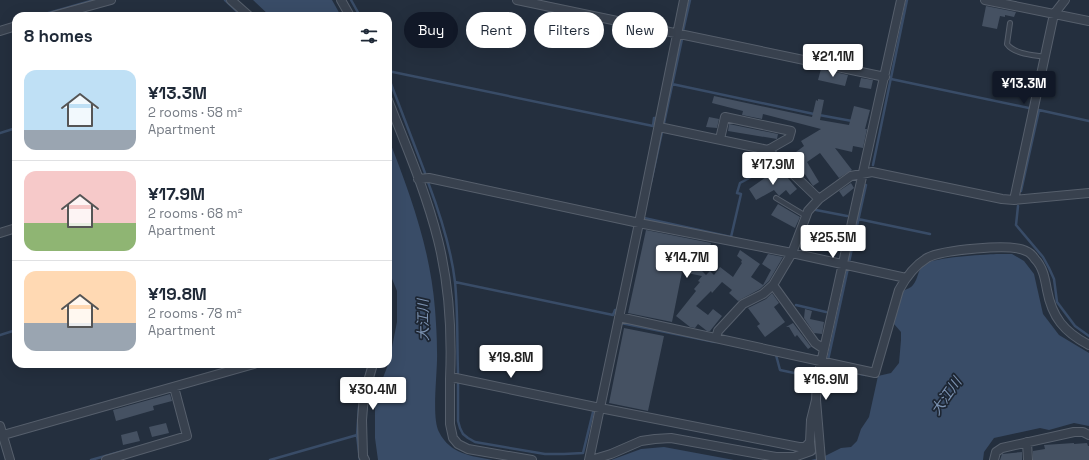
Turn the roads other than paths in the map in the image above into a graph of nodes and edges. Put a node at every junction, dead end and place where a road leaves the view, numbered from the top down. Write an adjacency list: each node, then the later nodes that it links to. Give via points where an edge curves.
1 (111, 0): 9 (street)
2 (231, 0): 10 (street)
3 (341, 0): 11 (street)
4 (517, 0): 17 (street)
5 (684, 0): 17 (street)
6 (902, 0): 19 (street)
7 (985, 0): 12 (street)
8 (1065, 0): 12 (street)
9 (68, 12)
10 (244, 12)
11 (348, 12)
12 (1054, 14): 13 (street); 18 (street)
13 (1089, 21)
14 (1010, 23): 18 (lane, via 1007,44 1009,47)
15 (12, 27): 16 (street)
16 (0, 31)
17 (677, 33): 19 (street); 21 (street)
18 (1045, 57): 29 (street)
19 (885, 77): 24 (street)
20 (392, 111): 25 (street)
21 (659, 127): 22 (street); 31 (street)
22 (720, 139): 23 (street); 23 (street, via 725,117 791,131 789,138)
23 (768, 150): 28 (street)
24 (863, 174): 28 (street, via 851,176); 29 (street, via 872,172); 35 (street)
25 (418, 179): 31 (street, via 429,178); 45 (street, via 434,224 444,266 451,358)
26 (1089, 194): 29 (street)
27 (776, 198): 30 (lane)
28 (819, 199): 30 (street)
29 (1014, 200)
30 (806, 216): 34 (street)
31 (639, 223): 34 (street); 38 (street)
32 (12, 229): 33 (street)
33 (0, 232)
34 (792, 253): 35 (street); 37 (street)
35 (842, 264): 36 (street); 41 (street)
36 (906, 278): 40 (street, via 926,259 944,252 1012,247 1026,250 1036,259 1044,274 1052,310 1059,322); 42 (street, via 899,290 875,373)
37 (773, 285): 39 (street, via 763,294 743,304 718,331); 41 (street, via 815,343)
38 (619, 317): 39 (street); 48 (street)
39 (716, 338): 42 (street)
40 (1089, 345)
41 (824, 349): 42 (street)
42 (821, 361): 47 (street)
43 (240, 368): 46 (street)
44 (372, 368): 57 (street, via 364,395 362,420)
45 (450, 379): 48 (street, via 456,378); 58 (street, via 450,424 458,444 468,449)
46 (174, 387): 51 (street); 56 (street, via 187,436)
47 (816, 400): 52 (street, via 811,420); 54 (street)
48 (600, 408): 52 (street, via 799,447); 59 (street)
49 (0, 426): 51 (street)
50 (1089, 435): 53 (street, via 1074,432)
51 (1, 436): 55 (street)
52 (810, 442): 59 (street, via 811,451 794,457 776,457 671,438 655,439 641,441)
53 (1027, 442): 60 (street, via 998,450); 61 (street)
54 (821, 456)
55 (10, 460)
56 (106, 460)
57 (365, 460)
58 (532, 460)
59 (590, 460)
60 (994, 460)
61 (1028, 460)

